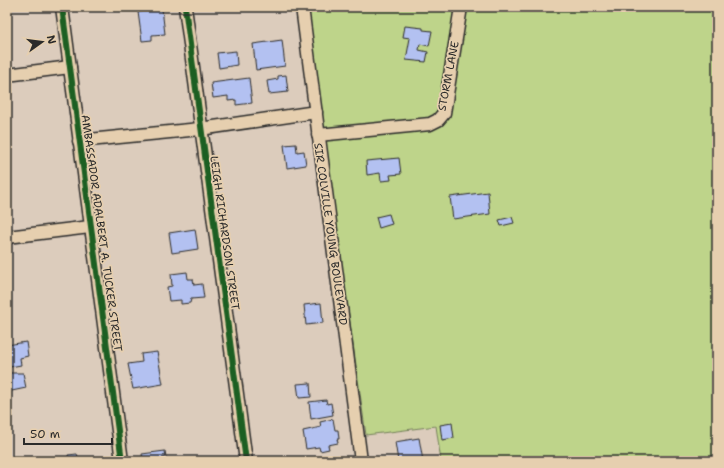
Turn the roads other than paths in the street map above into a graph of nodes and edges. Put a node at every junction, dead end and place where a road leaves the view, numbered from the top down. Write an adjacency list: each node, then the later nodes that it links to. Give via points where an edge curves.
1 (62, 7): 5 (street, AMBASSADOR ADALBERT A. TUCKER STREET)
2 (184, 7): 8 (street, LEIGH RICHARDSON STREET)
3 (302, 7): 7 (street, SIR COLVILLE YOUNG BOULEVARD)
4 (461, 7): 9 (street, STORM LANE, via 444,113 438,120 430,124)
5 (70, 67): 6 (street); 10 (street, AMBASSADOR ADALBERT A. TUCKER STREET)
6 (7, 74)
7 (316, 112): 8 (street); 9 (street, SIR COLVILLE YOUNG BOULEVARD)
8 (200, 129): 10 (street); 14 (street, LEIGH RICHARDSON STREET)
9 (318, 135): 15 (street, SIR COLVILLE YOUNG BOULEVARD)
10 (79, 141): 11 (street, AMBASSADOR ADALBERT A. TUCKER STREET)
11 (90, 227): 12 (street); 13 (street, AMBASSADOR ADALBERT A. TUCKER STREET)
12 (7, 237)
13 (122, 461)
14 (246, 461)
15 (361, 461)

